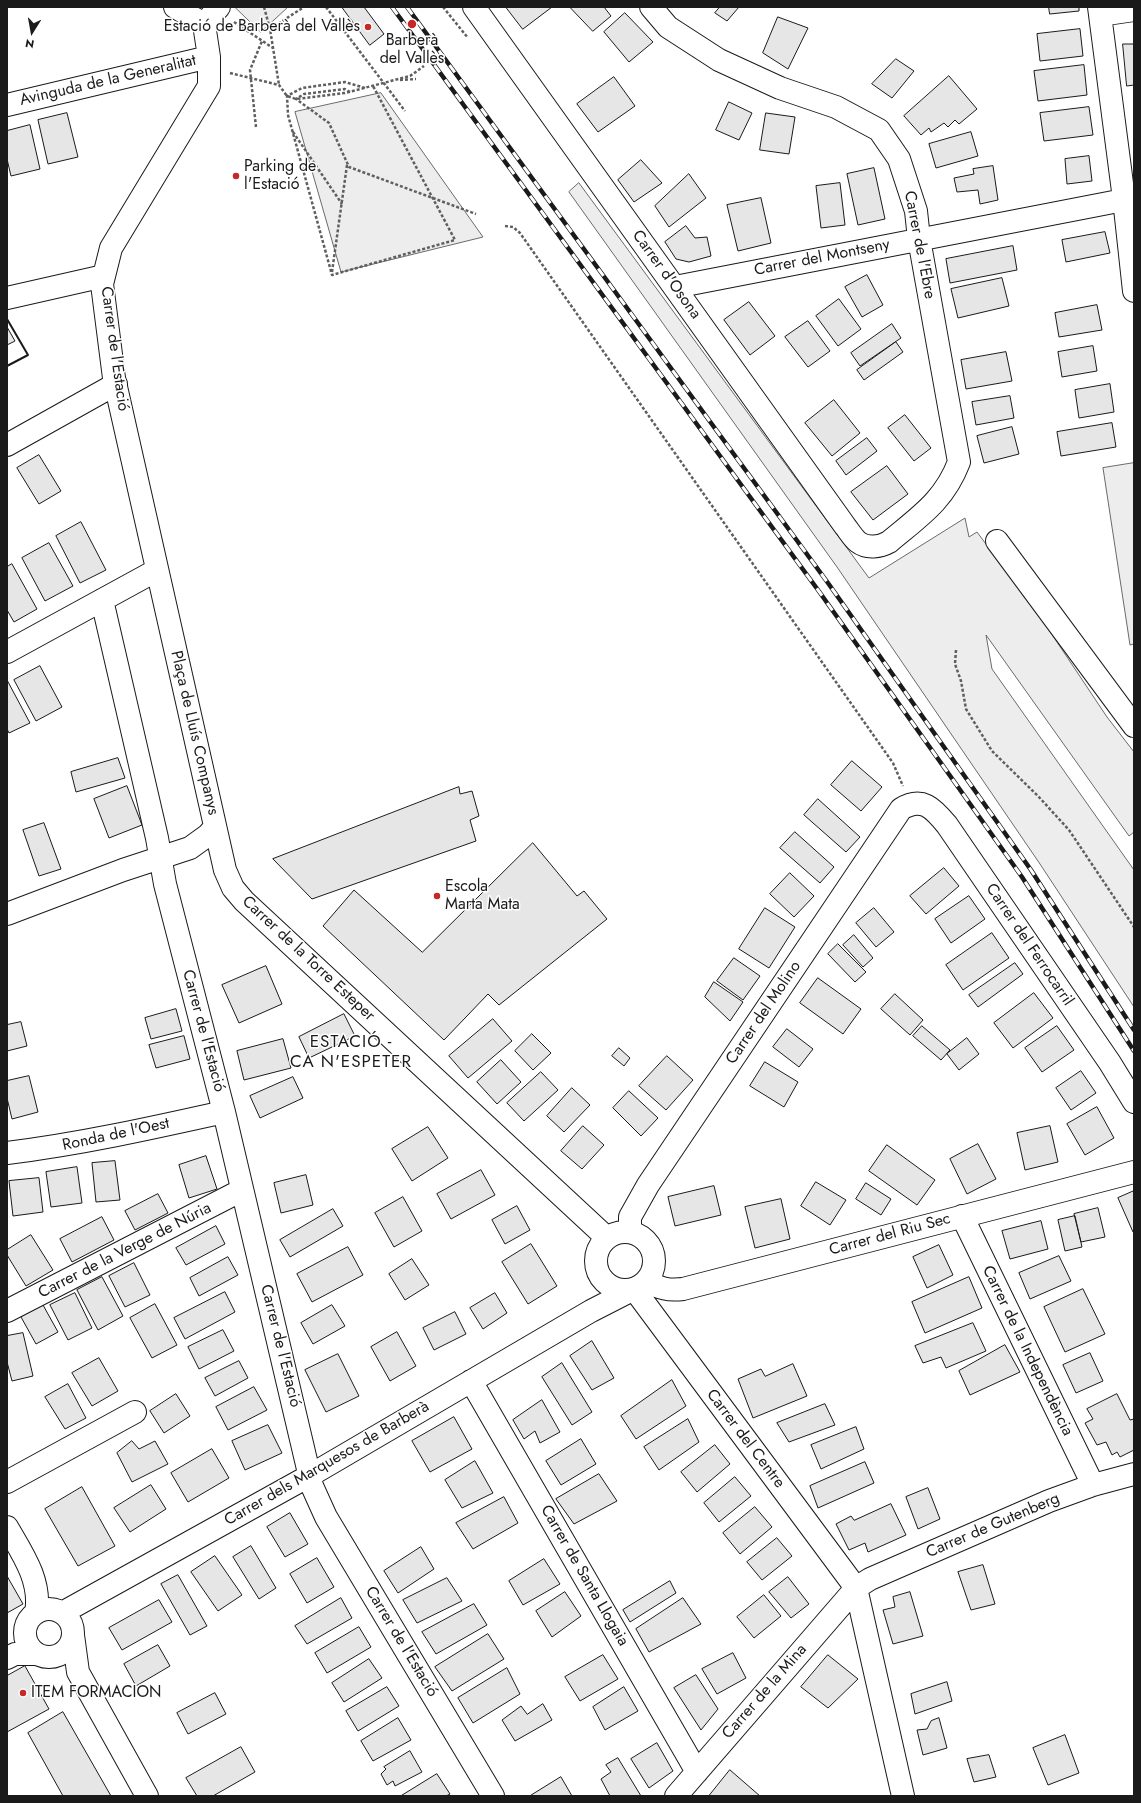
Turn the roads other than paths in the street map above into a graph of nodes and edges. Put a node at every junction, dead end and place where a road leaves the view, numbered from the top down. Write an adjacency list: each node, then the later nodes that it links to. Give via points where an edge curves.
1 (175, 7): 7 (street)
2 (474, 7): 13 (street, Carrer d'Osona)
3 (651, 7): 11 (street, Carrer de l'Ebre, via 668,27 719,60 780,88 836,107 879,130 899,159 916,211)
4 (1134, 10): 5 (street)
5 (1100, 11): 10 (street)
6 (226, 14): 7 (street)
7 (204, 24): 8 (street, Carrer de l'Estació)
8 (209, 57): 9 (street, Avinguda de la Generalitat); 12 (street, Carrer de l'Estació, via 209,86 111,248)
9 (7, 105)
10 (1129, 199): 11 (street, Carrer del Montseny); 14 (street)
11 (919, 239): 13 (street, Carrer del Montseny); 19 (street, Carrer de l'Ebre, via 959,462 952,481 936,502 890,542 874,547)
12 (104, 276): 15 (street); 16 (street, Carrer de l'Estació, via 102,284)
13 (675, 287): 19 (street, Carrer d'Osona)
14 (1134, 291)
15 (7, 298)
16 (116, 384): 17 (street); 20 (street, Carrer de l'Estació)
17 (7, 445)
18 (997, 540): 23 (street, via 1059,635)
19 (858, 542)
20 (157, 570): 21 (street); 26 (street, Plaça de Lluís Companys)
21 (102, 600): 22 (street); 27 (street)
22 (7, 652)
23 (1126, 704): 24 (street)
24 (1134, 726)
25 (911, 803): 29 (street, Carrer del Ferrocarril, via 934,809 947,825); 35 (street, Carrer del Molino, via 900,809 648,1185 630,1217)
26 (215, 827): 27 (street, Plaça de Lluís Companys, via 190,848); 36 (street, Carrer de la Torre Esteper, via 225,870 233,888 244,901)
27 (161, 857): 28 (street, Plaça de Lluís Companys); 30 (street, Carrer de l'Estació, via 165,884)
28 (7, 914)
29 (1134, 1102)
30 (224, 1112): 31 (street, Ronda de l'Oest, via 95,1140); 33 (street, Carrer de l'Estació)
31 (7, 1153)
32 (1134, 1172): 34 (street, Carrer del Riu Sec)
33 (242, 1190): 39 (street, Carrer de la Verge de Núria); 44 (street, Carrer de l'Estació)
34 (962, 1216): 38 (street, Carrer del Riu Sec, via 683,1289 670,1291); 46 (street, Carrer de la Independència)
35 (630, 1231): 36 (street, via 616,1233); 38 (street, via 640,1235 650,1244 654,1253 655,1263 650,1277)
36 (607, 1238): 37 (street, via 599,1248 596,1258)
37 (602, 1278): 38 (street, via 618,1289); 40 (street, via 597,1303)
38 (640, 1285): 40 (street, Carrer dels Marquesos de Barberà); 48 (street, Carrer del Centre)
39 (7, 1311)
40 (590, 1311): 41 (street, Carrer dels Marquesos de Barberà)
41 (471, 1381): 44 (street, Carrer dels Marquesos de Barberà); 55 (street, Carrer de Santa Llogaia)
42 (135, 1412): 45 (street)
43 (1134, 1474): 46 (street, Carrer de Gutenberg)
44 (309, 1476): 49 (street, Carrer dels Marquesos de Barberà); 57 (street, Carrer de l'Estació, via 326,1517)
45 (7, 1482)
46 (1093, 1486): 48 (street, Carrer de Gutenberg, via 1049,1501)
47 (7, 1527): 50 (street, via 33,1574 37,1591 38,1604)
48 (856, 1588): 55 (street, Carrer de la Mina); 59 (street)
49 (62, 1613): 50 (street, via 44,1610); 51 (street, via 68,1619)
50 (23, 1625): 52 (street, via 27,1643)
51 (73, 1635): 52 (street, via 67,1649 60,1655); 54 (street)
52 (43, 1655): 53 (street, via 16,1654); 54 (street)
53 (7, 1658)
54 (78, 1672): 56 (street)
55 (697, 1772): 58 (street, Carrer de la Mina)
56 (147, 1796)
57 (493, 1796)
58 (676, 1796)
59 (903, 1796)

